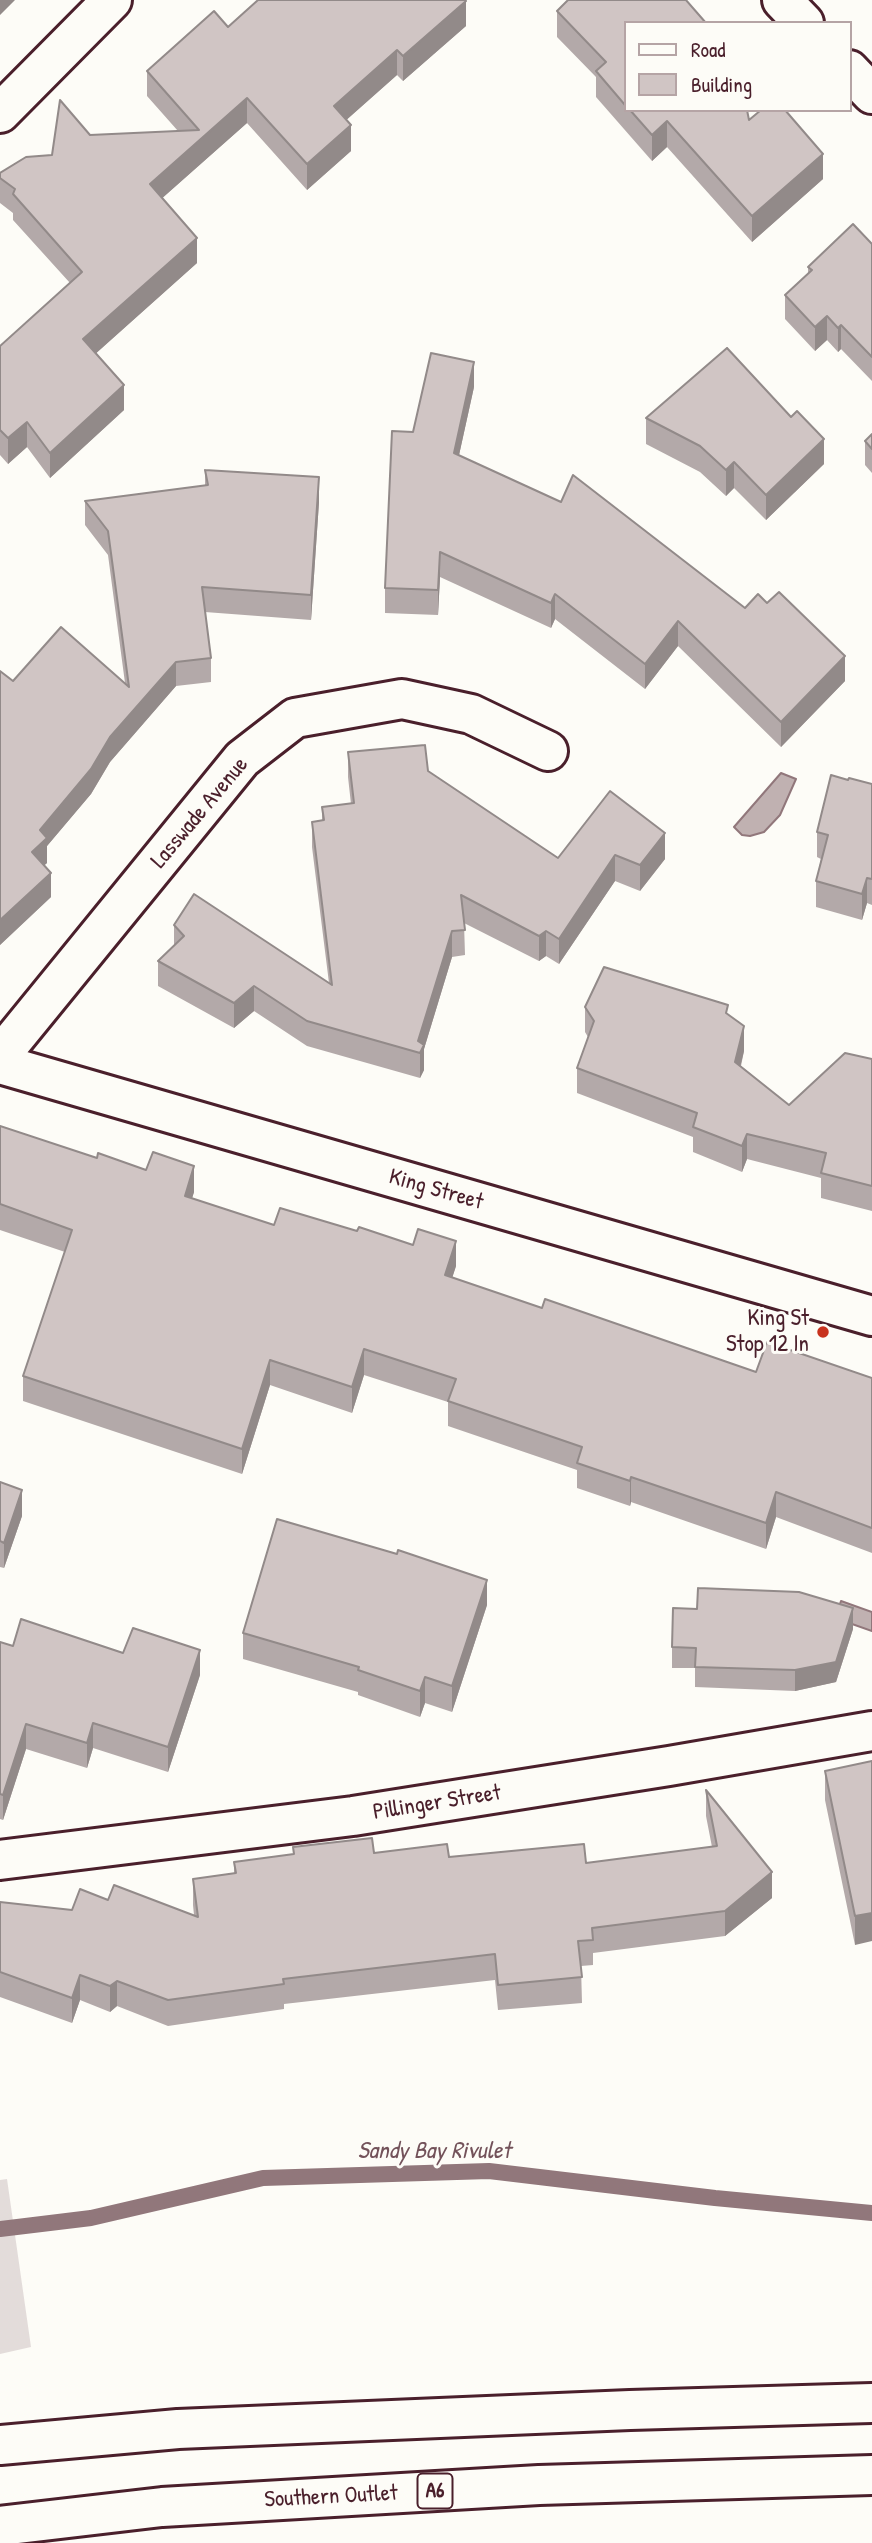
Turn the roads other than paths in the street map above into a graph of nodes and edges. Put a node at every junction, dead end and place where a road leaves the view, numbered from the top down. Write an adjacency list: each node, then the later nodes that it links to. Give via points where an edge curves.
1 (112, 0): 6 (main road)
2 (782, 0): 3 (main road)
3 (802, 21)
4 (851, 72): 5 (main road)
5 (872, 93)
6 (0, 113)
7 (548, 751): 8 (main road, Lasswade Avenue, via 471,714 402,699 295,718 242,759)
8 (0, 1056)
9 (0, 1065): 10 (main road, King Street)
10 (872, 1316)
11 (872, 1731): 12 (main road, Pillinger Street, via 354,1816)
12 (0, 1860)
13 (872, 2403): 14 (main road, via 178,2429)
14 (0, 2445)
15 (872, 2475): 16 (main road, Southern Outlet / A6, via 538,2485 330,2497 162,2507)
16 (0, 2526)

